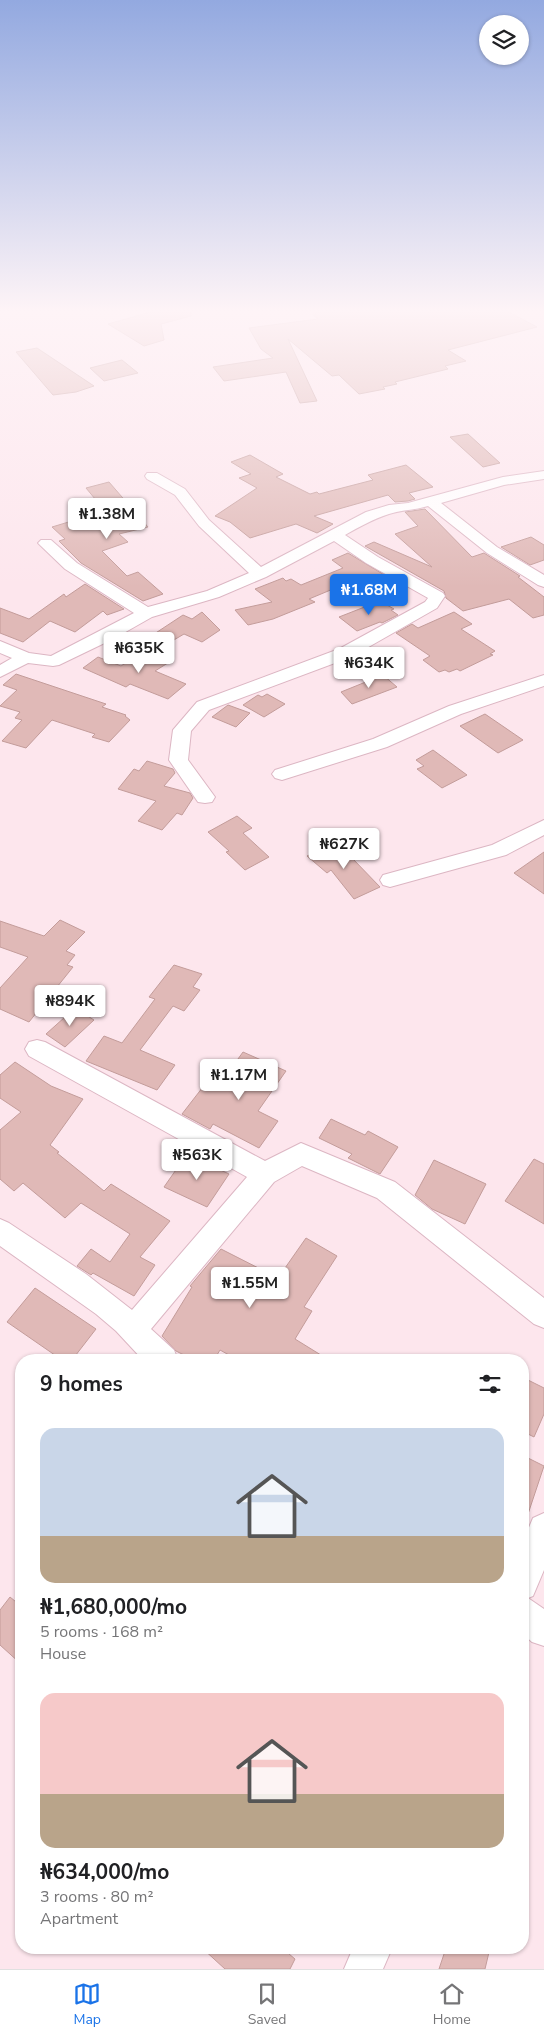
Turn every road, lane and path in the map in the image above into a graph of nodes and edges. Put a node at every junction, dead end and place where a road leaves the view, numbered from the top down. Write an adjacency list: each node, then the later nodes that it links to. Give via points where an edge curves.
1 (544, 475): 3 (street, via 503,481)
2 (152, 476): 6 (street, via 180,492 204,523)
3 (429, 500): 4 (street, via 372,515); 7 (street, via 492,550)
4 (334, 535): 6 (street); 14 (street, via 437,596 431,605 345,653 203,706 182,730 178,760)
5 (46, 543): 8 (street, via 71,566)
6 (260, 574): 8 (street, via 212,594)
7 (544, 582)
8 (146, 613): 10 (street, via 53,661)
9 (0, 646): 10 (street)
10 (25, 658): 11 (street)
11 (0, 672)
12 (544, 680): 13 (street, via 455,710 380,743)
13 (282, 774)
14 (205, 797)
15 (544, 827): 16 (street, via 499,850)
16 (390, 880)
17 (37, 1049): 18 (street)
18 (265, 1174): 20 (street, via 301,1154 386,1190); 21 (street)
19 (0, 1231): 21 (street, via 70,1279)
20 (544, 1315)
21 (132, 1330): 22 (street)
22 (154, 1354)
23 (544, 1529): 24 (street)
24 (529, 1567)
25 (529, 1618): 26 (street)
26 (544, 1630)
27 (370, 1954): 28 (street)
28 (363, 1969)

